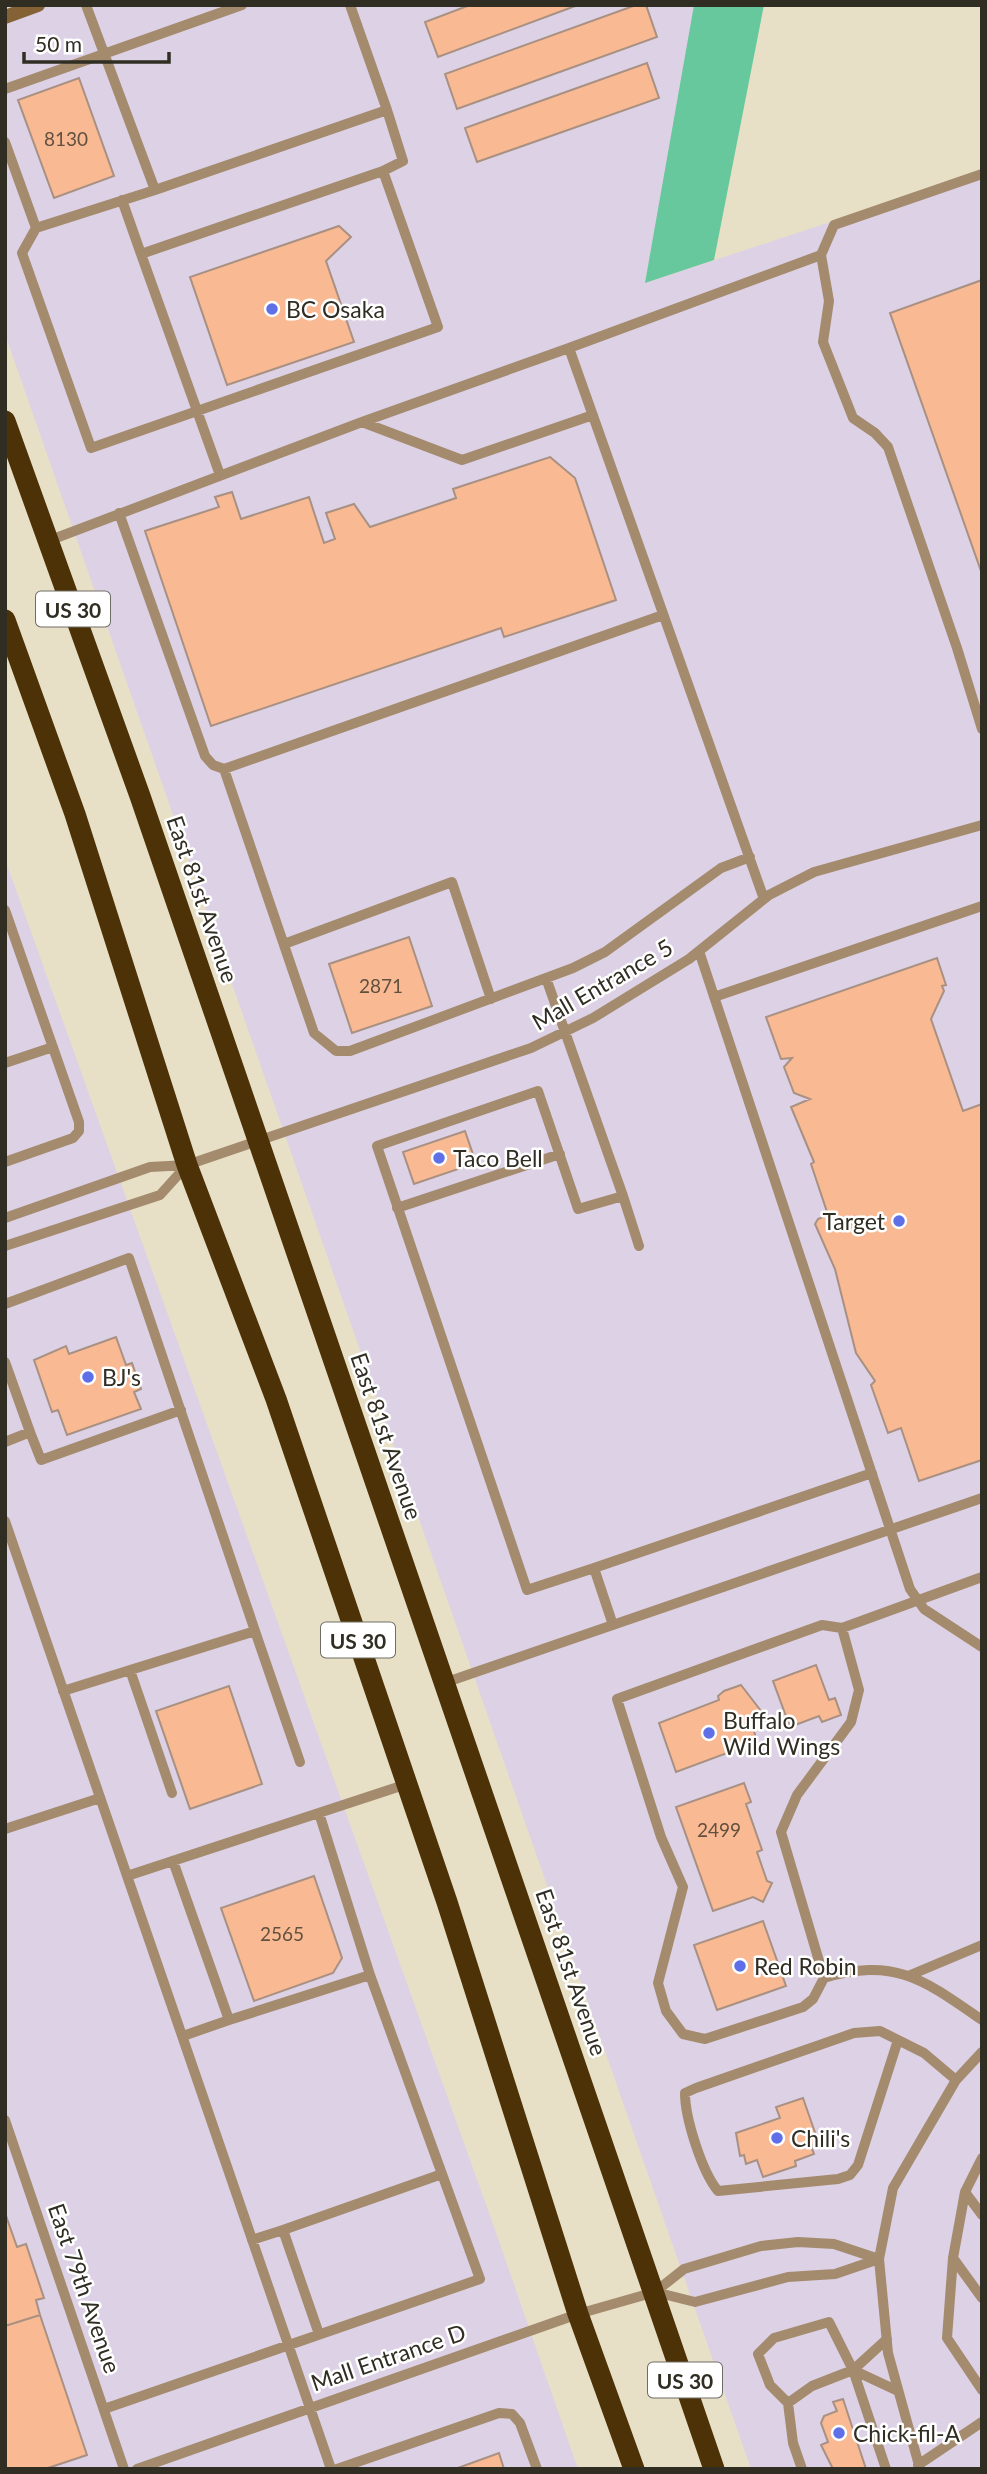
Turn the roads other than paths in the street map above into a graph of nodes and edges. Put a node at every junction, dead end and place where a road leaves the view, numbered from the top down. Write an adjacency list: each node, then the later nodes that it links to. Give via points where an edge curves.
1 (86, 5): 6 (lane)
2 (242, 5): 6 (lane)
3 (350, 5): 8 (lane)
4 (29, 7): 5 (street)
5 (5, 17)
6 (104, 53): 7 (lane); 12 (lane)
7 (5, 89)
8 (387, 110): 10 (lane, via 403,156 400,165); 12 (lane)
9 (5, 142): 14 (lane)
10 (383, 171): 15 (lane); 18 (lane, via 438,327)
11 (982, 174): 16 (lane, via 834,225)
12 (155, 190): 13 (lane)
13 (122, 200): 14 (lane); 15 (lane)
14 (36, 228): 18 (lane, via 22,253 90,448)
15 (141, 254): 18 (lane)
16 (821, 255): 17 (lane); 27 (lane, via 829,301 823,342 853,418 888,447)
17 (569, 348): 19 (lane); 21 (lane)
18 (197, 411): 22 (lane)
19 (593, 415): 21 (lane, via 462,460); 25 (lane)
20 (5, 421): 24 (highway, East 81st Avenue / US 30)
21 (362, 422): 22 (lane)
22 (220, 475): 23 (lane)
23 (119, 513): 24 (lane); 28 (lane, via 205,756)
24 (48, 541): 42 (highway, East 81st Avenue / US 30)
25 (663, 615): 28 (lane); 30 (lane)
26 (5, 620): 45 (highway, US 30, via 75,814)
27 (982, 729)
28 (224, 769): 34 (lane)
29 (982, 825): 31 (lane, Mall Entrance 5, via 814,872)
30 (750, 857): 31 (lane); 36 (lane, via 702,880 606,952)
31 (764, 899): 35 (lane, Mall Entrance 5)
32 (982, 906): 37 (lane)
33 (5, 910): 40 (lane)
34 (284, 944): 38 (lane, via 314,1032 336,1051 350,1051); 38 (lane, via 452,882)
35 (699, 951): 37 (lane); 39 (lane, Mall Entrance 5)
36 (546, 978): 38 (lane); 39 (lane)
37 (714, 997): 56 (lane)
38 (491, 999)
39 (565, 1033): 42 (lane, Mall Entrance 5); 46 (lane)
40 (52, 1046): 41 (lane); 44 (lane, via 79,1130 65,1142)
41 (5, 1063)
42 (257, 1141): 45 (lane, Mall Entrance 5); 68 (highway, East 81st Avenue / US 30)
43 (560, 1153): 46 (lane, via 578,1209); 47 (lane); 47 (lane, via 538,1091 377,1146)
44 (5, 1162)
45 (187, 1165): 48 (lane, Mall Entrance 5, via 150,1167); 49 (lane, Mall Entrance 5, via 160,1195); 71 (highway, US 30, via 275,1399)
46 (623, 1196): 50 (lane)
47 (397, 1208): 60 (lane, via 527,1590)
48 (5, 1219)
49 (5, 1246)
50 (639, 1246)
51 (5, 1304): 53 (lane, via 129,1258)
52 (5, 1362): 54 (lane)
53 (181, 1410): 54 (lane, via 41,1460); 65 (lane)
54 (30, 1432): 55 (lane)
55 (5, 1442)
56 (872, 1473): 59 (lane); 60 (lane)
57 (982, 1498): 59 (lane)
58 (5, 1521): 69 (lane)
59 (891, 1529): 62 (lane, via 909,1589); 63 (lane)
60 (594, 1568): 63 (lane)
61 (982, 1577): 62 (lane)
62 (917, 1600): 64 (lane); 66 (lane)
63 (613, 1625): 68 (lane)
64 (842, 1628): 81 (lane, via 859,1690 851,1722 797,1795 781,1832); 81 (lane, via 822,1625 617,1699 661,1837 683,1886 658,1983 666,2011 683,2035 705,2039 803,2007)
65 (255, 1631): 67 (lane); 70 (lane)
66 (982, 1647)
67 (130, 1670): 69 (lane); 72 (lane)
68 (444, 1683): 97 (highway, East 81st Avenue / US 30)
69 (64, 1691): 73 (lane)
70 (300, 1762)
71 (407, 1784): 74 (lane); 99 (highway, US 30)
72 (172, 1793)
73 (100, 1798): 75 (lane); 77 (lane)
74 (319, 1813): 76 (lane); 79 (lane)
75 (5, 1829)
76 (173, 1861): 77 (lane); 82 (lane)
77 (127, 1876): 84 (lane)
78 (982, 1945): 80 (lane)
79 (370, 1975): 82 (lane); 90 (lane)
80 (908, 1976): 81 (lane, via 892,1969 854,1969); 83 (lane, via 933,1986)
81 (824, 1978)
82 (229, 2020): 84 (lane)
83 (982, 2020)
84 (183, 2036): 94 (lane)
85 (898, 2040): 85 (lane, via 880,2031 854,2033 685,2094 685,2107 718,2191 850,2175 858,2165); 87 (lane, via 924,2053)
86 (982, 2052): 87 (lane)
87 (956, 2080): 96 (lane, via 893,2188)
88 (5, 2120): 108 (lane, East 79th Avenue)
89 (982, 2158): 91 (lane)
90 (442, 2174): 93 (lane); 100 (lane, via 480,2279)
91 (965, 2192): 92 (lane); 95 (lane)
92 (982, 2215)
93 (283, 2230): 94 (lane); 100 (lane)
94 (252, 2240): 102 (lane)
95 (953, 2258): 98 (lane); 104 (lane, via 947,2338)
96 (879, 2259): 97 (lane, Mall Entrance D, via 835,2274 788,2277 695,2302); 97 (lane, Mall Entrance D, via 834,2244 761,2246 684,2269); 101 (lane)
97 (655, 2292): 99 (lane, Mall Entrance D); 117 (highway, East 81st Avenue / US 30)
98 (982, 2298)
99 (578, 2314): 107 (lane, Mall Entrance D); 116 (highway, US 30)
100 (319, 2334): 102 (lane)
101 (887, 2339): 103 (lane); 105 (lane)
102 (287, 2344): 107 (lane); 108 (lane)
103 (853, 2370): 105 (lane); 106 (lane, via 812,2386); 106 (lane, via 829,2322 774,2338 758,2354 770,2385); 119 (lane)
104 (982, 2390)
105 (898, 2391): 110 (lane)
106 (788, 2403): 118 (lane, via 793,2444)
107 (309, 2406): 112 (lane, Mall Entrance D); 113 (lane)
108 (104, 2409): 111 (lane, East 79th Avenue)
109 (982, 2422): 110 (lane)
110 (919, 2467)
111 (124, 2469)
112 (137, 2469)
113 (331, 2469)
114 (337, 2469): 115 (lane, via 499,2413 513,2414 520,2423)
115 (537, 2469)
116 (634, 2469)
117 (714, 2469)
118 (802, 2469)
119 (886, 2469)

